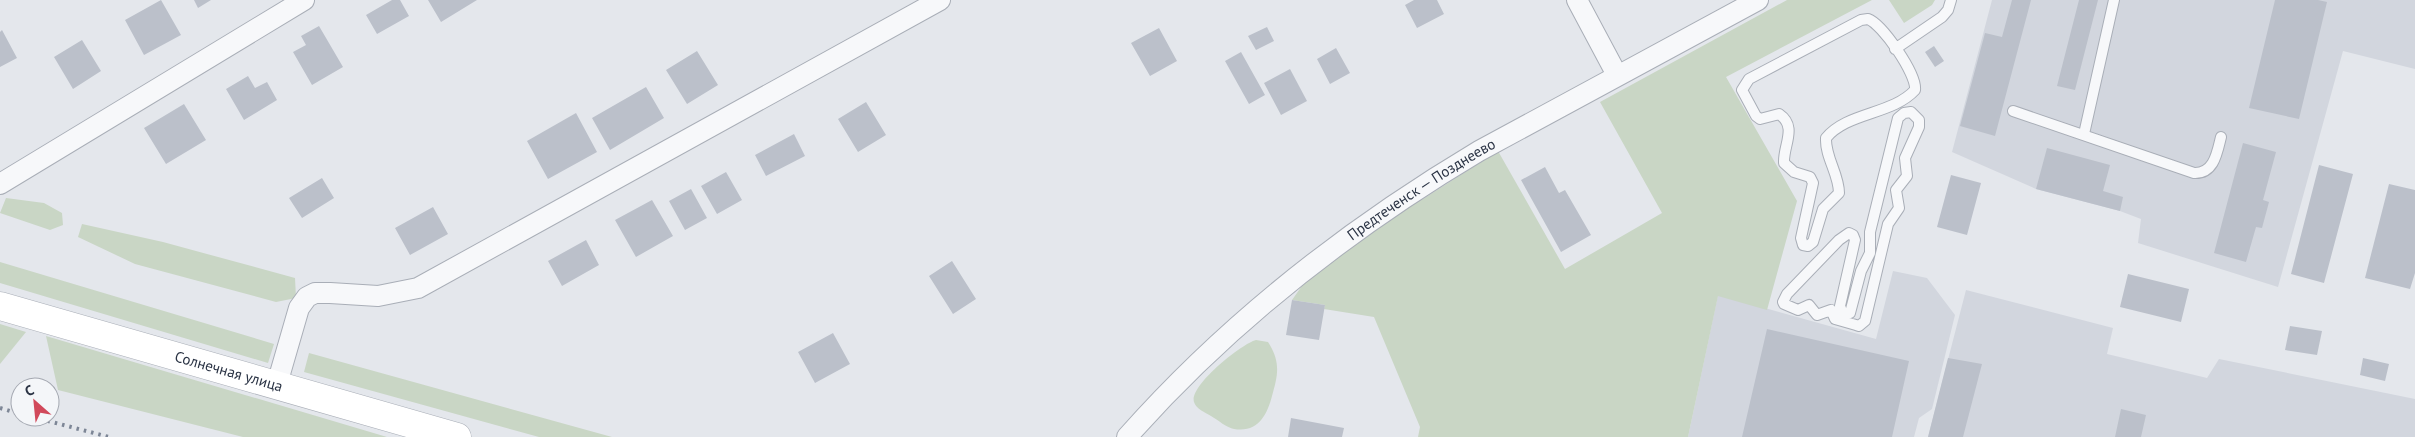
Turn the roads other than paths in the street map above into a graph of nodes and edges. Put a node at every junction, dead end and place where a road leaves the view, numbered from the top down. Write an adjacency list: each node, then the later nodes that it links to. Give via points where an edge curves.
1 (304, 0): 12 (street)
2 (940, 0): 15 (street, via 418,288 378,296 315,293 307,297 299,308)
3 (1577, 0): 8 (street)
4 (1758, 0): 8 (street, Предтеченск — Позднеево)
5 (1951, 0): 7 (lane, via 1942,17)
6 (2114, 0): 10 (lane)
7 (1895, 49): 7 (lane, via 1914,77 1915,90 1901,100 1839,127 1826,138 1839,193 1823,209 1813,242 1803,245 1801,238 1813,183 1810,177 1794,172 1784,163 1789,126 1783,117 1779,114 1760,119 1756,116 1744,97 1744,84 1868,18)
8 (1617, 75): 17 (street, Предтеченск — Позднеево, via 1444,172 1354,233 1269,301 1176,384)
9 (2013, 111): 10 (lane)
10 (2084, 134): 11 (lane, via 2194,173 2209,169)
11 (2221, 137)
12 (0, 184)
13 (0, 306): 15 (street, Солнечная улица)
14 (1790, 308): 14 (lane, via 1798,310 1809,305 1817,315 1831,310 1835,319 1840,321 1859,326 1865,321 1888,224 1900,208 1896,190 1907,176 1905,158 1920,127 1916,115 1904,113 1898,118 1870,232 1870,253 1861,271 1850,313 1843,314 1840,306 1855,240 1849,233 1787,294 1783,302)
15 (277, 384): 16 (street, Солнечная улица)
16 (457, 437)
17 (1127, 437)

